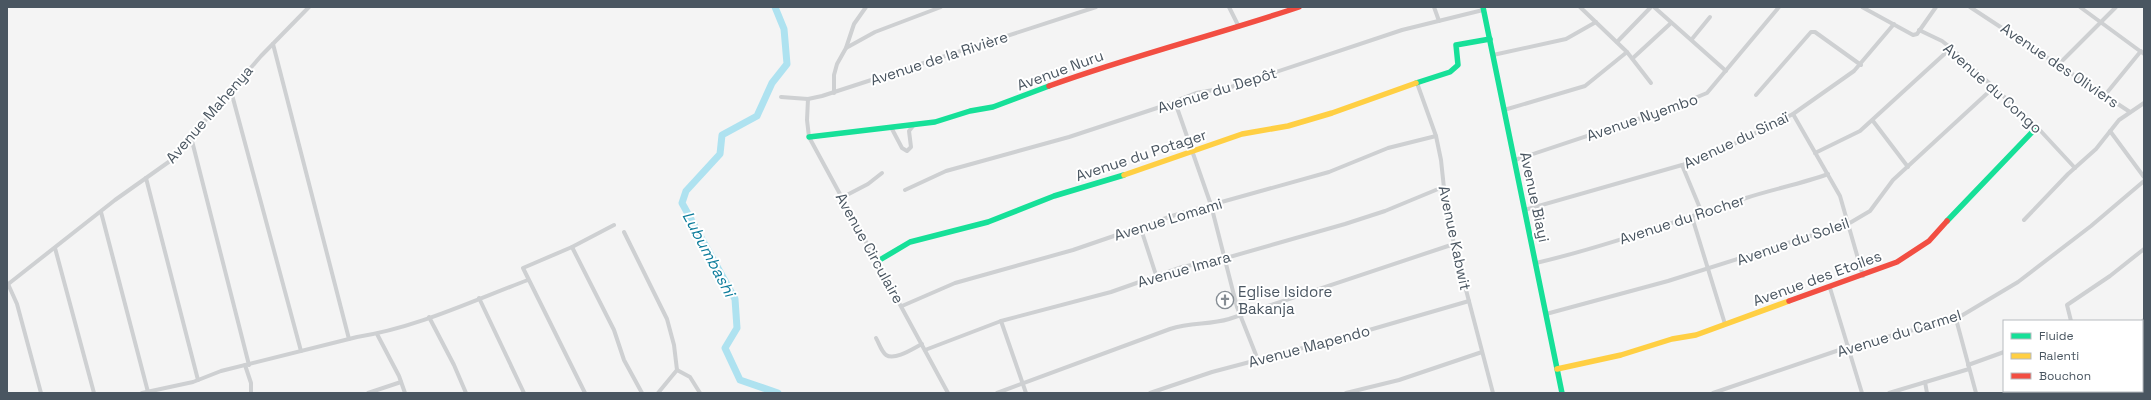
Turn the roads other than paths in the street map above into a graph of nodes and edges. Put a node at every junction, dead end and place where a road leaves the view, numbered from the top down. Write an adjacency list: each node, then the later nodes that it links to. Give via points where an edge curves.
1 (309, 7): 28 (street, Avenue Mahenya)
2 (866, 7): 29 (street, via 854,24)
3 (941, 7): 29 (street, via 875,32)
4 (1096, 7): 42 (street, Avenue de la Rivière)
5 (1229, 7): 23 (street)
6 (1299, 7): 23 (street, Avenue Nuru)
7 (1434, 7): 18 (street)
8 (1580, 7): 19 (street)
9 (1652, 7): 21 (street); 27 (street)
10 (1779, 7): 37 (street, Avenue Nyembo)
11 (1862, 7): 22 (street, Avenue du Congo)
12 (1936, 7): 24 (street)
13 (1970, 7): 36 (street, Avenue des Oliviers)
14 (2080, 7): 20 (street)
15 (2116, 7): 20 (street)
16 (1483, 8): 18 (street, Avenue du Depôt); 25 (street, Avenue Biayi)
17 (1710, 17): 26 (street)
18 (1439, 21): 47 (street, Avenue du Depôt, via 1402,30 1252,80 1196,93)
19 (1596, 22): 27 (street); 33 (street, via 1571,38)
20 (2100, 22): 32 (street); 36 (street)
21 (1671, 23): 26 (street); 34 (street)
22 (1894, 24): 24 (street, Avenue du Congo, via 1912,35 1916,35); 35 (street, Avenue du Sinaï)
23 (1239, 27): 53 (street, Avenue Nuru, via 1101,67 993,107)
24 (1919, 30): 30 (street, Avenue du Congo)
25 (1490, 39): 33 (street, Avenue Biayi); 38 (street, Avenue du Potager, via 1456,45 1459,60 1455,69)
26 (1692, 39): 37 (street)
27 (1617, 42): 31 (street)
28 (273, 44): 41 (street, Avenue Mahenya); 109 (street)
29 (846, 48): 42 (street, via 834,71)
30 (1951, 48): 40 (street, Avenue du Congo); 52 (street)
31 (1627, 52): 34 (street); 49 (street, via 1591,84)
32 (2143, 53): 44 (street)
33 (1493, 55): 49 (street, Avenue Biayi)
34 (1633, 58): 39 (street)
35 (1861, 65): 43 (street, via 1815,32 1811,32); 51 (street, Avenue du Sinaï)
36 (2058, 65): 44 (street, Avenue des Oliviers)
37 (1726, 71): 62 (street, Avenue Nyembo, via 1710,90 1699,97)
38 (1416, 83): 57 (street, Avenue Kabwit); 60 (street, Avenue du Potager, via 1332,113 1288,126 1242,134)
39 (1651, 83)
40 (1993, 88): 54 (street, Avenue du Congo); 64 (street, Avenue du Soleil)
41 (231, 91): 58 (street, Avenue Mahenya); 113 (street)
42 (834, 92): 46 (street, Avenue de la Rivière)
43 (1756, 95)
44 (2105, 95): 50 (street, Avenue des Oliviers)
45 (781, 97): 46 (street, Avenue de la Rivière)
46 (808, 99): 59 (street, Avenue Circulaire, via 806,120)
47 (1175, 102): 60 (street); 72 (street, Avenue du Depôt, via 1069,137 946,171)
48 (2144, 103): 50 (street)
49 (1504, 110): 62 (street, Avenue Biayi)
50 (2130, 112): 56 (street)
51 (1793, 114): 61 (street); 63 (street, Avenue du Sinaï, via 1722,150)
52 (1873, 121): 61 (street, via 1860,132); 64 (street)
53 (914, 126): 55 (street, Avenue Nuru); 55 (street, via 910,131 911,147 907,151 902,148)
54 (2037, 127): 65 (street, Avenue du Congo); 93 (street, Avenue des Etoiles, via 1930,241 1897,262)
55 (892, 129): 59 (street)
56 (2110, 131): 65 (street, via 2096,149); 68 (street)
57 (1436, 136): 71 (street, Avenue Kabwit); 74 (street, Avenue Lomami, via 1388,148 1329,172)
58 (191, 137): 69 (street, Avenue Mahenya, via 170,161); 117 (street)
59 (809, 137): 73 (street, Avenue Circulaire)
60 (1192, 152): 74 (street); 89 (street, Avenue du Potager, via 1054,196 988,222 910,242)
61 (1815, 153): 67 (street)
62 (1515, 160): 75 (street, Avenue Biayi)
63 (1682, 166): 75 (street, Avenue du Sinaï); 77 (street)
64 (1908, 167): 80 (street, Avenue du Soleil, via 1889,184 1870,211)
65 (2075, 168): 79 (street)
66 (882, 173): 73 (street, via 868,184)
67 (1828, 174): 77 (street, Avenue du Rocher); 80 (street, via 1840,196)
68 (2144, 177)
69 (146, 178): 76 (street, Avenue Mahenya); 121 (street)
70 (2144, 181): 103 (street, Avenue du Carmel, via 2030,273)
71 (1443, 187): 84 (street, Avenue Kabwit); 88 (street, Avenue Imara, via 1372,216)
72 (906, 190)
73 (843, 197): 89 (street, Avenue Circulaire)
74 (1211, 205): 82 (street, Avenue Lomami); 88 (street)
75 (1524, 210): 90 (street, Avenue Biayi)
76 (101, 212): 86 (street, Avenue Mahenya); 125 (street)
77 (1702, 213): 78 (street, Avenue du Rocher)
78 (1692, 217): 90 (street, Avenue du Rocher, via 1569,256); 91 (street)
79 (2024, 220)
80 (1848, 224): 91 (street, Avenue du Soleil); 93 (street)
81 (614, 225): 85 (street)
82 (1140, 226): 92 (street); 99 (street, Avenue Lomami, via 1074,250 955,283)
83 (624, 232): 120 (street, via 667,319)
84 (1454, 244): 98 (street, Avenue Kabwit); 101 (street)
85 (572, 247): 94 (street, via 523,268); 135 (street)
86 (55, 248): 95 (street, Avenue Mahenya); 127 (street)
87 (2144, 249): 104 (street, via 2067,305)
88 (1226, 258): 92 (street, Avenue Imara, via 1209,260); 101 (street)
89 (878, 262): 99 (street, Avenue Circulaire)
90 (1536, 263): 100 (street, Avenue Biayi)
91 (1708, 269): 100 (street, Avenue du Soleil); 106 (street)
92 (1156, 275): 105 (street, Avenue Imara, via 1111,292)
93 (1863, 276): 96 (street, Avenue des Etoiles)
94 (528, 280): 97 (street); 134 (street)
95 (8, 284): 126 (street, via 17,304)
96 (1830, 288): 106 (street, Avenue des Etoiles); 111 (street)
97 (479, 298): 102 (street); 133 (street)
98 (1469, 301): 114 (street, Avenue Kabwit); 116 (street, Avenue Mapendo)
99 (902, 306): 110 (street, Avenue Circulaire)
100 (1546, 314): 119 (street, Avenue Biayi)
101 (1241, 315): 116 (street); 124 (street, via 1211,324 1200,322 1178,326)
102 (429, 317): 107 (street); 132 (street)
103 (1956, 319): 111 (street, Avenue du Carmel); 118 (street)
104 (2071, 320)
105 (1001, 321): 112 (street, Avenue Imara); 124 (street)
106 (1725, 324): 119 (street, Avenue des Etoiles, via 1696,335)
107 (377, 334): 109 (street); 122 (street)
108 (876, 338): 110 (street, via 882,350 890,356)
109 (349, 339): 113 (street)
110 (922, 344): 112 (street, Avenue Circulaire)
111 (1848, 347): 145 (street, Avenue du Carmel); 146 (street)
112 (925, 350): 138 (street, Avenue Circulaire)
113 (301, 351): 117 (street)
114 (1482, 352): 142 (street, via 1398,380); 143 (street, Avenue Kabwit)
115 (2003, 352): 118 (street)
116 (1258, 360): 141 (street, Avenue Mapendo, via 1188,379)
117 (247, 365): 121 (street); 129 (street)
118 (1969, 367): 123 (street); 149 (street)
119 (1557, 369): 144 (street, Avenue Biayi)
120 (677, 370): 136 (street); 137 (street, via 690,377)
121 (198, 380): 125 (street)
122 (401, 382): 130 (street); 131 (street)
123 (1925, 382): 147 (street); 148 (street)
124 (1022, 383): 139 (street); 140 (street)
125 (148, 392): 128 (street)
126 (41, 393)
127 (94, 393)
128 (142, 393)
129 (251, 393)
130 (368, 393)
131 (405, 393)
132 (466, 393)
133 (524, 393)
134 (585, 393)
135 (642, 393)
136 (658, 393)
137 (700, 393)
138 (948, 393)
139 (997, 393)
140 (1026, 393)
141 (1150, 393)
142 (1346, 393)
143 (1493, 393)
144 (1562, 393)
145 (1714, 393)
146 (1862, 393)
147 (1890, 393)
148 (1927, 393)
149 (1976, 393)

